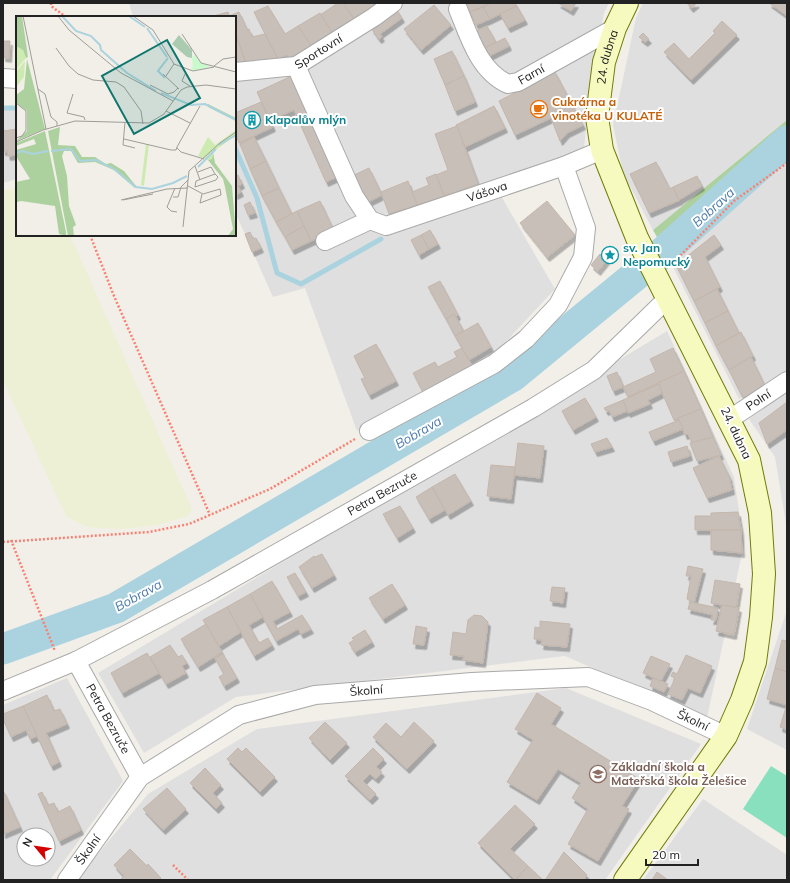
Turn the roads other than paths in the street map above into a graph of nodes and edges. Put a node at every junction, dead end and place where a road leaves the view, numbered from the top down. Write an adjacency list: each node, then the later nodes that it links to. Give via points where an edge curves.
1 (393, 3): 5 (street, Sportovní)
2 (627, 3): 4 (main road, 24. dubna)
3 (458, 9): 4 (street, Farní, via 472,43 491,74 508,84 518,82)
4 (615, 28): 9 (main road, 24. dubna, via 604,62 597,117)
5 (296, 66): 6 (street, Sportovní); 11 (street, via 354,196)
6 (236, 72)
7 (3, 78): 8 (street)
8 (16, 79)
9 (602, 150): 10 (street, Vášova); 13 (main road, 24. dubna, via 637,238)
10 (564, 166): 11 (street, Vášova, via 386,226); 16 (street, via 586,228 583,257 558,305 526,339 494,364)
11 (370, 220): 12 (street)
12 (325, 241)
13 (661, 285): 15 (main road, 24. dubna); 17 (street, Petra Bezruče, via 594,370 533,408 212,590)
14 (787, 381): 15 (street, Polní)
15 (730, 420): 19 (main road, 24. dubna, via 749,460 760,513 764,574 756,662)
16 (369, 431)
17 (76, 661): 18 (street, Petra Bezruče); 20 (street, Petra Bezruče)
18 (3, 691)
19 (726, 736): 20 (street, Školní, via 652,701 588,677 472,682 315,695 239,715); 22 (main road, 24. dubna)
20 (140, 777): 21 (street, Školní)
21 (67, 880)
22 (625, 880)

